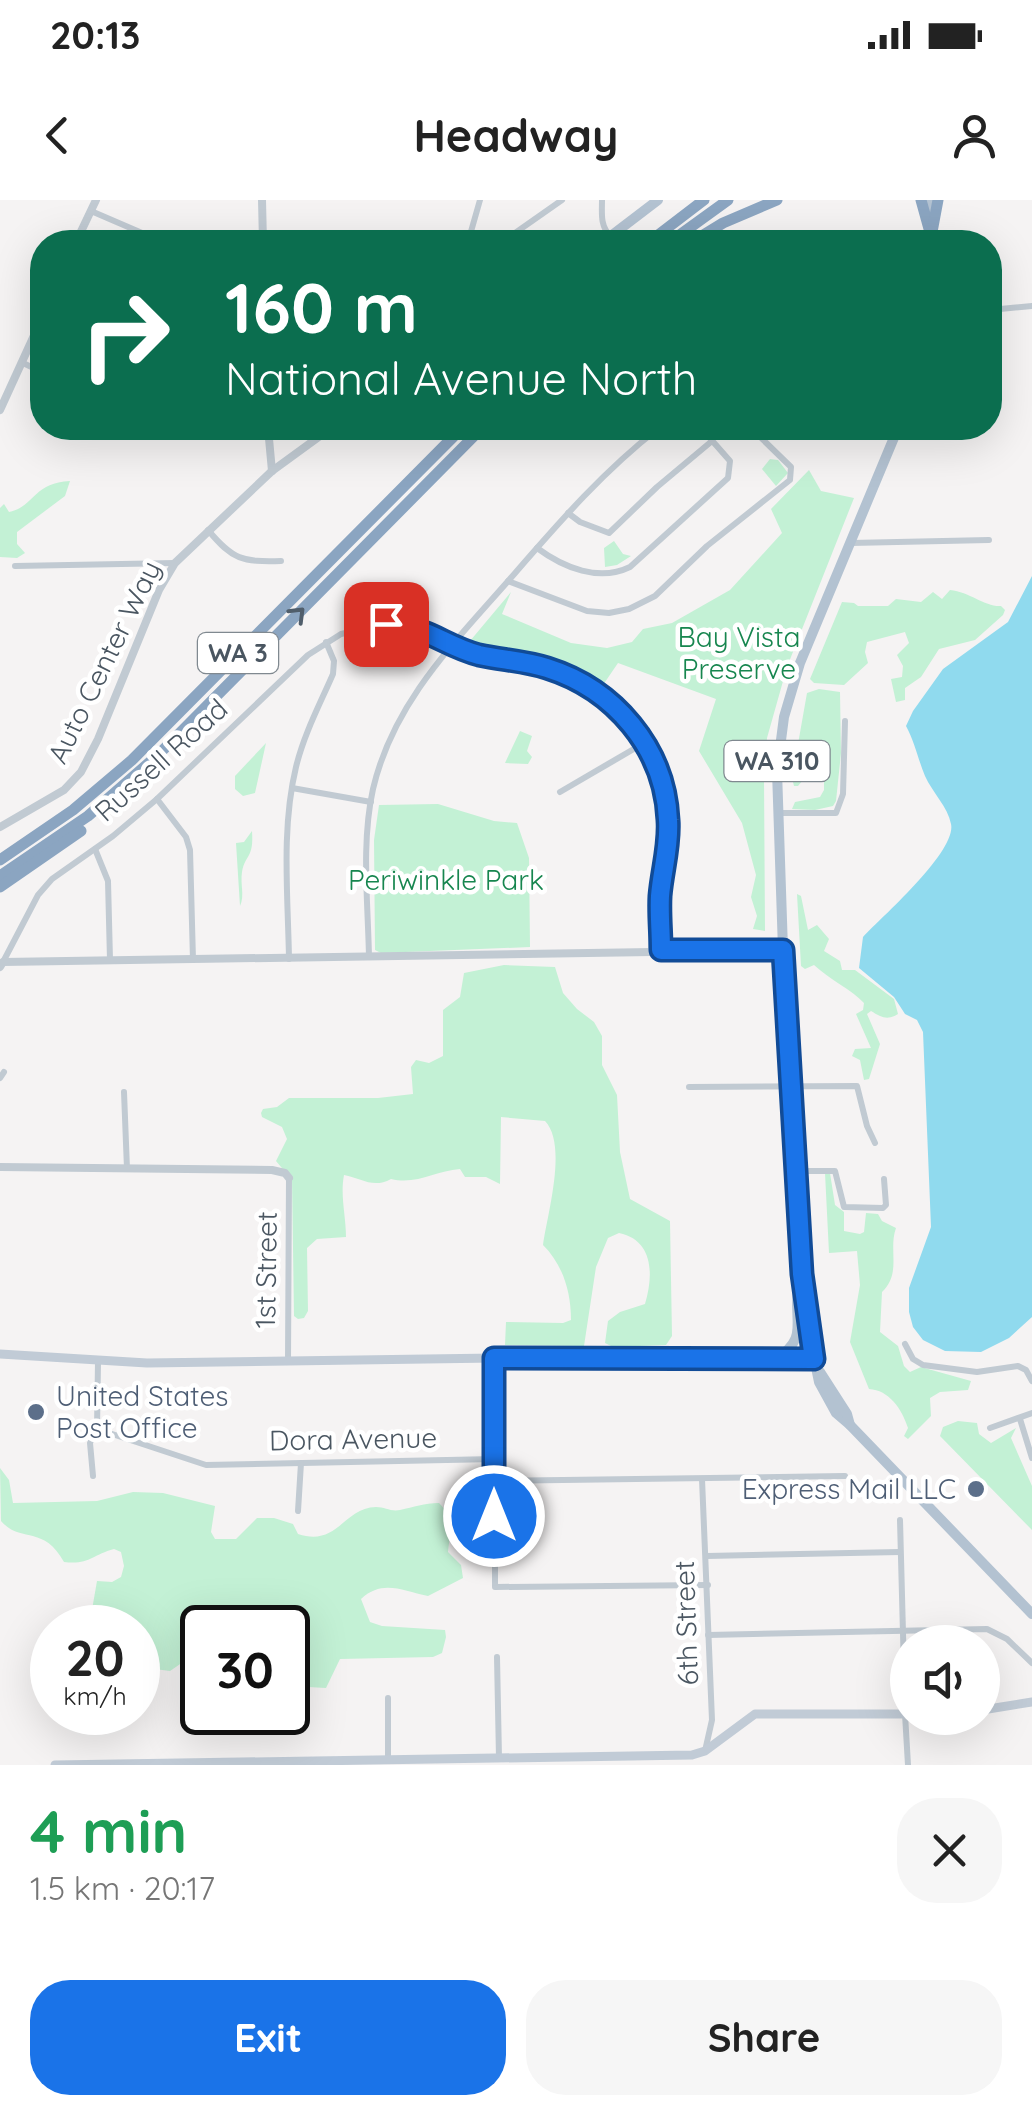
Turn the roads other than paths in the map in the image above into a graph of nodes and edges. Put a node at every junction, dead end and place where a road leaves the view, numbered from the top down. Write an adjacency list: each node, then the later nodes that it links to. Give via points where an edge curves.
1 (96, 200): 13 (street)
2 (262, 200): 16 (street)
3 (480, 200): 17 (street)
4 (562, 200): 18 (street)
5 (602, 200): 19 (street)
6 (658, 200): 20 (main road)
7 (704, 200): 21 (highway)
8 (728, 200): 22 (highway)
9 (777, 200): 23 (highway)
10 (921, 200): 24 (highway)
11 (929, 200): 25 (main road)
12 (938, 200): 26 (highway)
13 (91, 211): 14 (street); 15 (street)
14 (82, 230)
15 (136, 230)
16 (263, 230)
17 (471, 230)
18 (519, 230)
19 (604, 230)
20 (619, 230)
21 (665, 230)
22 (687, 230)
23 (712, 230)
24 (928, 230)
25 (930, 230)
26 (933, 230)
27 (1032, 306): 28 (street)
28 (1002, 309)
29 (30, 348): 30 (street)
30 (24, 363): 31 (street); 32 (street)
31 (30, 366)
32 (0, 410)
33 (269, 440): 42 (street)
34 (315, 440): 42 (street, Auto Center Way)
35 (440, 440): 43 (highway)
36 (450, 440): 43 (highway, WA 3)
37 (470, 440): 57 (highway, WA 3, one-way to 37)
38 (644, 440): 44 (street)
39 (762, 440): 52 (street, via 790,467 790,480 648,600 600,612)
40 (893, 440): 47 (main road, WA 310)
41 (712, 441): 44 (street, via 609,533); 48 (street, via 730,461 728,478 630,567 601,576)
42 (272, 471): 45 (street, Auto Center Way)
43 (378, 509): 60 (highway, WA 3)
44 (568, 513): 48 (street)
45 (208, 530): 49 (street, via 238,559); 50 (street, Auto Center Way)
46 (990, 540): 47 (street)
47 (850, 543): 63 (main road, WA 310, via 787,704)
48 (537, 548): 52 (street)
49 (280, 561)
50 (175, 563): 51 (street); 64 (street, Auto Center Way, via 81,772 64,790)
51 (15, 566)
52 (508, 582): 54 (street)
53 (326, 642): 54 (street, Russell Road, via 386,624 426,630); 58 (street, via 333,674); 61 (street, Russell Road)
54 (453, 644): 56 (street, Russell Road, via 580,682 619,710); 62 (street, via 396,724)
55 (845, 721): 63 (street, via 843,794 836,812)
56 (644, 743): 59 (street); 70 (street, Russell Road, via 666,803 668,834 653,884)
57 (130, 782): 68 (highway, WA 3); 69 (highway, via 88,825)
58 (292, 788): 62 (street); 73 (street)
59 (560, 792)
60 (93, 794): 66 (highway); 67 (highway, WA 3)
61 (157, 799): 65 (street, Russell Road); 75 (street, via 190,850)
62 (371, 802): 72 (street)
63 (776, 814): 71 (main road, WA 310)
64 (0, 827)
65 (95, 849): 74 (street, via 108,881); 76 (street, Russell Road, via 38,895)
66 (0, 851)
67 (0, 860)
68 (0, 876)
69 (0, 887)
70 (656, 950): 71 (street); 72 (street)
71 (783, 950): 77 (main road, WA 310)
72 (369, 957): 73 (street)
73 (289, 959): 75 (street)
74 (110, 960): 75 (street); 76 (street)
75 (193, 960)
76 (2, 964)
77 (792, 1084): 78 (street); 80 (street, via 857,1086); 82 (main road, WA 310)
78 (689, 1086)
79 (124, 1092): 83 (street)
80 (875, 1144)
81 (0, 1167): 83 (street)
82 (796, 1170): 85 (street, via 834,1170 844,1207 856,1209 886,1205); 86 (main road, WA 310)
83 (127, 1171): 84 (street, via 272,1170)
84 (289, 1178): 93 (street, 1st Street)
85 (884, 1179)
86 (802, 1274): 90 (main road, WA 310); 91 (main road, via 795,1343)
87 (905, 1344): 94 (street, via 923,1366 977,1372 1018,1366)
88 (0, 1354): 92 (main road)
89 (494, 1358): 91 (main road); 93 (main road); 100 (street)
90 (814, 1359): 91 (main road); 111 (main road, WA 310, via 841,1420)
91 (774, 1360)
92 (98, 1362): 93 (main road); 97 (street)
93 (288, 1362)
94 (1032, 1381)
95 (1032, 1413): 96 (street)
96 (1020, 1419): 98 (street); 99 (street)
97 (97, 1428): 101 (street, Dora Avenue, via 206,1465); 102 (street, via 90,1443)
98 (990, 1428)
99 (1032, 1458)
100 (495, 1459): 101 (street, Dora Avenue); 105 (street)
101 (301, 1463): 106 (street)
102 (93, 1476)
103 (846, 1476): 104 (street)
104 (702, 1479): 105 (street); 109 (street, 6th Street)
105 (494, 1481): 110 (street, via 495,1587)
106 (298, 1511)
107 (900, 1520): 108 (street)
108 (900, 1552): 109 (street); 112 (street)
109 (707, 1556): 110 (street, 6th Street)
110 (708, 1585): 114 (street, 6th Street)
111 (1032, 1614)
112 (903, 1625)
113 (890, 1631): 114 (street)
114 (708, 1635): 123 (street, 6th Street, via 712,1720)
115 (1000, 1636): 117 (street)
116 (497, 1657): 124 (street)
117 (1032, 1662)
118 (388, 1698): 125 (street)
119 (1032, 1702): 120 (main road)
120 (1000, 1707)
121 (890, 1714): 123 (main road, via 754,1714)
122 (907, 1735): 129 (street)
123 (705, 1756): 126 (main road)
124 (499, 1759): 125 (main road); 126 (main road)
125 (388, 1761): 127 (main road)
126 (511, 1762)
127 (301, 1763): 128 (main road)
128 (55, 1765)
129 (908, 1765)

